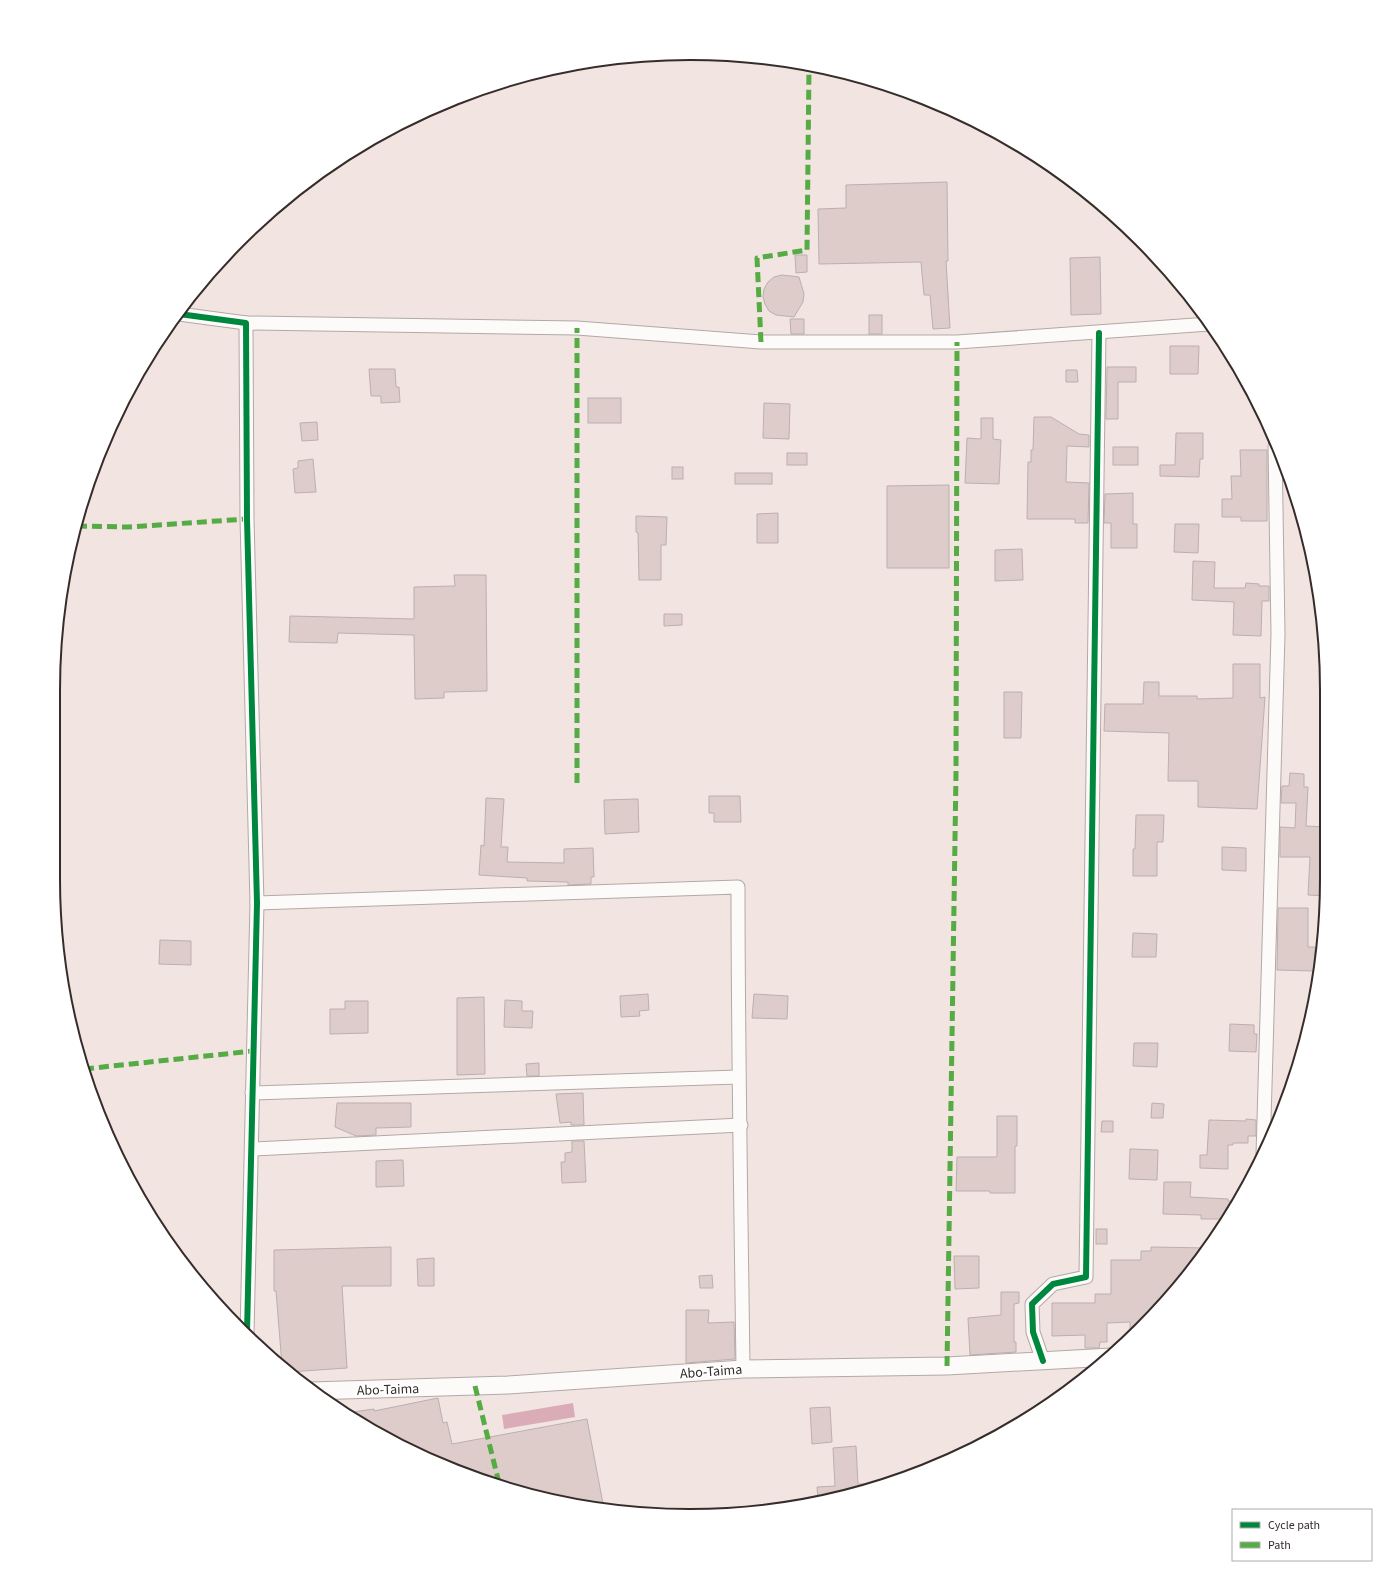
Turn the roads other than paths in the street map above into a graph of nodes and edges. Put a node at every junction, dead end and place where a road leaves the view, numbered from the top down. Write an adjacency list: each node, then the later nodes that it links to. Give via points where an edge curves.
1 (184, 315): 2 (street)
2 (246, 323): 4 (street, via 577,328 768,342 958,342); 6 (street, via 247,519)
3 (1203, 324): 4 (street)
4 (1099, 333): 14 (street, via 1086,1277 1053,1284 1032,1304 1033,1332)
5 (1275, 457): 10 (street, via 1278,641)
6 (257, 903): 7 (street, via 738,886); 8 (street)
7 (738, 1077): 8 (street); 9 (street)
8 (252, 1093): 11 (street)
9 (741, 1126): 11 (street); 15 (street)
10 (1263, 1139)
11 (252, 1149): 12 (street)
12 (247, 1326)
13 (1098, 1358): 14 (street, Abo-Taima)
14 (1043, 1361): 15 (street, Abo-Taima, via 947,1366)
15 (743, 1369): 16 (street, Abo-Taima, via 508,1385)
16 (321, 1390)

